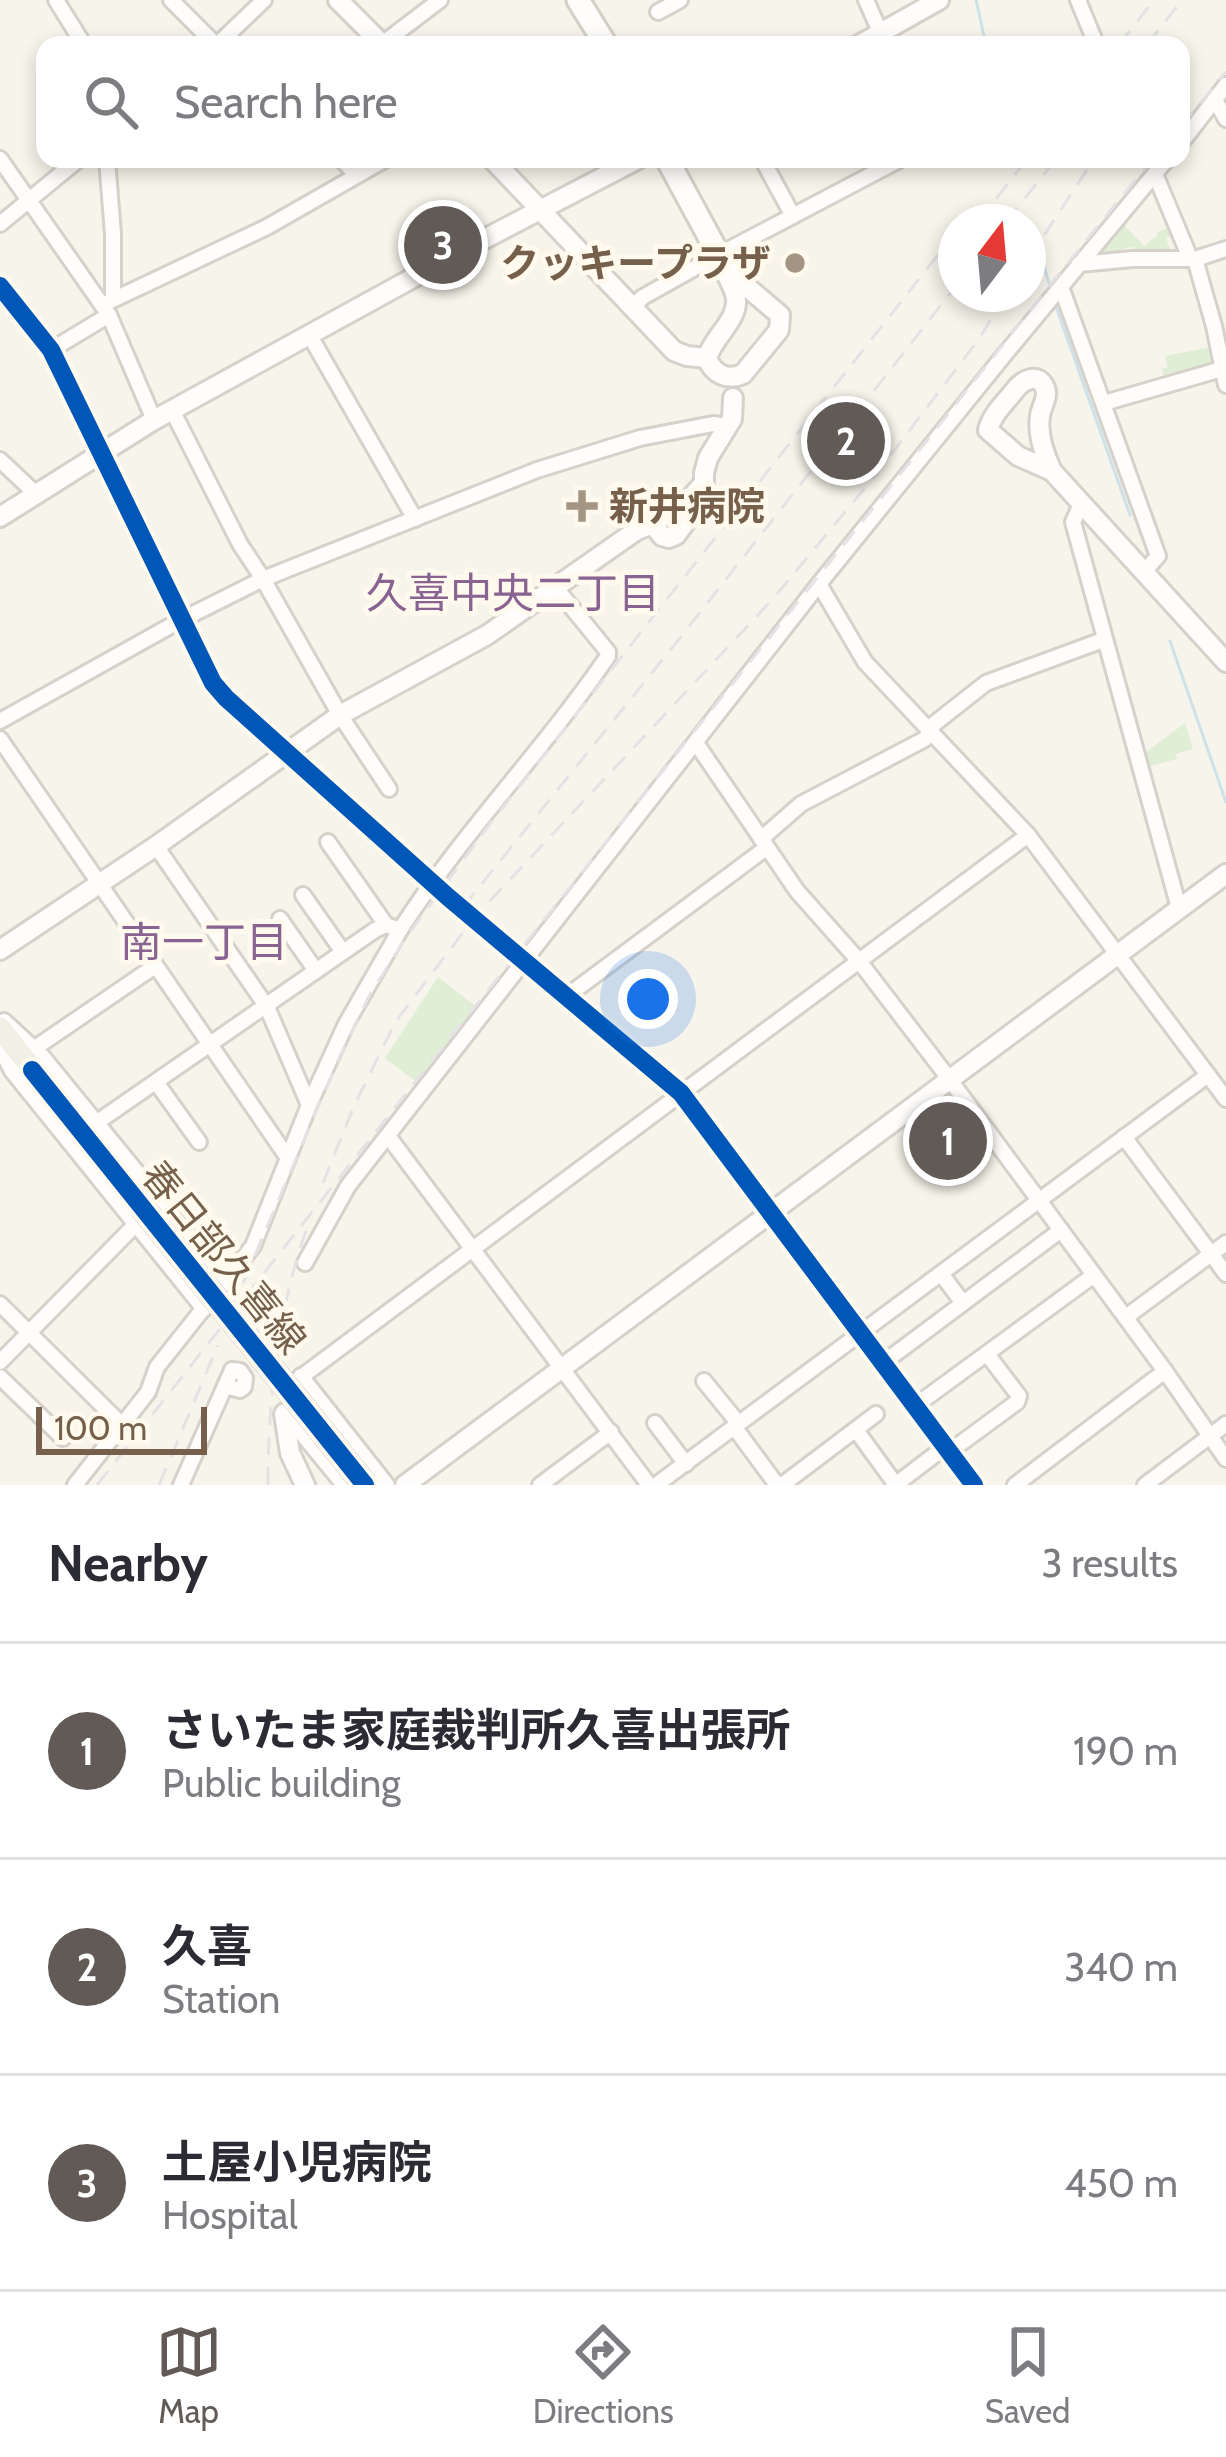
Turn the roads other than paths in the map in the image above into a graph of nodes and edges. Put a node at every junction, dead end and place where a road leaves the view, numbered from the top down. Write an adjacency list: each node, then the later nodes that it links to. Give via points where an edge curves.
1 (56, 0): 13 (street)
2 (171, 0): 14 (street)
3 (264, 0): 15 (street)
4 (338, 0): 16 (street)
5 (440, 0): 17 (street)
6 (578, 0): 18 (main road)
7 (680, 0): 11 (street)
8 (866, 0): 12 (street)
9 (939, 0): 12 (street)
10 (1078, 0): 20 (street)
11 (658, 12)
12 (880, 34): 19 (street)
13 (78, 36)
14 (208, 36)
15 (226, 36)
16 (374, 36)
17 (394, 36)
18 (600, 36)
19 (876, 36)
20 (1093, 36)
21 (1226, 85): 22 (street)
22 (1216, 100): 23 (street); 24 (street)
23 (1226, 119)
24 (1190, 132)
25 (0, 158): 38 (street)
26 (69, 168): 38 (street)
27 (108, 168): 49 (street)
28 (350, 168): 37 (street)
29 (370, 168): 37 (street)
30 (501, 168): 39 (street)
31 (621, 168): 39 (street)
32 (672, 168): 43 (main road)
33 (767, 168): 40 (street)
34 (884, 168): 40 (street)
35 (1160, 168): 36 (street)
36 (1155, 174): 44 (street); 45 (street)
37 (357, 175): 49 (street)
38 (28, 200): 41 (street); 49 (street)
39 (541, 209): 50 (street); 52 (street)
40 (794, 216): 43 (street)
41 (0, 224)
42 (1226, 249): 44 (street)
43 (719, 255): 48 (street); 50 (street); 51 (street)
44 (1192, 259): 45 (street); 55 (street)
45 (1079, 264): 47 (street)
46 (0, 286): 53 (street)
47 (1060, 288): 59 (street); 71 (street)
48 (761, 300): 51 (street); 56 (street, via 782,325)
49 (108, 306): 53 (street); 60 (street)
50 (632, 307): 54 (street, via 674,351)
51 (736, 312): 54 (street, via 709,349)
52 (310, 336): 60 (street); 68 (street)
53 (51, 350): 62 (street)
54 (711, 365): 56 (street, via 730,377); 58 (street)
55 (1222, 369): 57 (street); 59 (street)
56 (743, 374): 58 (street)
57 (1226, 386)
58 (733, 398): 61 (street)
59 (1104, 403): 69 (street, via 1158,556)
60 (163, 415): 62 (street); 70 (street)
61 (728, 426): 68 (street, via 626,442); 72 (street, via 708,458 704,496 676,535 662,536 656,524 640,528)
62 (100, 452): 65 (street); 73 (street)
63 (0, 460): 65 (street)
64 (1052, 471): 64 (street, via 988,430 1030,379 1045,387 1039,423); 66 (street)
65 (35, 493): 67 (street)
66 (1082, 504): 69 (street); 74 (street, via 1073,522)
67 (0, 517)
68 (415, 519): 70 (street)
69 (1144, 572): 75 (street)
70 (263, 579): 73 (street); 76 (street)
71 (820, 584): 78 (street, via 865,662); 80 (street)
72 (555, 587): 76 (street, via 487,635); 88 (street, via 608,656)
73 (181, 620): 77 (street); 81 (street, via 212,682)
74 (1103, 640): 78 (street, via 986,683); 91 (street)
75 (1222, 651)
76 (340, 715): 81 (street); 82 (street)
77 (0, 721)
78 (930, 733): 83 (street); 85 (street, via 801,804)
79 (0, 739): 89 (street)
80 (696, 743): 85 (street); 98 (street)
81 (287, 752): 86 (street); 88 (street)
82 (389, 788)
83 (1028, 835): 96 (street); 97 (street)
84 (328, 842): 93 (street)
85 (764, 843): 97 (street); 101 (street)
86 (156, 846): 89 (street); 102 (street)
87 (1226, 874): 91 (street)
88 (431, 882): 93 (street); 98 (street)
89 (100, 884): 94 (street); 99 (street)
90 (303, 895): 95 (street)
91 (1179, 908): 96 (street)
92 (280, 919): 100 (street)
93 (393, 928): 95 (street); 112 (street)
94 (0, 950)
95 (344, 952): 100 (street)
96 (1118, 955): 106 (street); 108 (street)
97 (859, 961): 108 (street); 110 (street)
98 (526, 962): 101 (street); 114 (street)
99 (155, 966): 104 (street); 105 (street)
100 (316, 971): 102 (street)
101 (567, 996): 110 (street)
102 (267, 1006): 104 (street); 112 (street)
103 (1, 1027): 105 (street); 107 (street); 120 (main road, 春日部久喜線)
104 (210, 1046): 109 (street); 117 (street)
105 (35, 1048): 113 (street)
106 (1208, 1075): 111 (street); 115 (street)
107 (6, 1077): 120 (street)
108 (950, 1080): 118 (street); 119 (street)
109 (157, 1082): 113 (street); 116 (street)
110 (681, 1093): 119 (street); 123 (street)
111 (1226, 1099)
112 (309, 1106): 117 (street)
113 (96, 1123): 129 (street)
114 (388, 1136): 123 (street); 125 (street, via 345,1190)
115 (1124, 1137): 118 (street); 124 (street)
116 (199, 1142)
117 (287, 1158): 129 (street, via 253,1246)
118 (1040, 1200): 121 (street); 127 (street)
119 (771, 1213): 135 (street); 139 (street)
120 (139, 1216): 132 (street); 134 (street); 163 (main road, 春日部久喜線, bridge)
121 (1061, 1229): 128 (street); 130 (street)
122 (1226, 1243): 124 (street)
123 (473, 1248): 139 (street); 142 (street)
124 (1211, 1254): 126 (street); 133 (street)
125 (305, 1263)
126 (1226, 1274)
127 (942, 1275): 130 (street); 135 (street)
128 (1094, 1275): 133 (street); 136 (street)
129 (225, 1280): 132 (street)
130 (963, 1303): 138 (street)
131 (0, 1304): 134 (street)
132 (204, 1309): 150 (street)
133 (1126, 1317): 140 (street)
134 (29, 1333): 137 (street); 150 (street)
135 (861, 1334): 138 (street); 151 (street)
136 (987, 1354): 145 (street); 156 (street, via 1017,1402)
137 (0, 1362)
138 (883, 1363): 145 (street)
139 (563, 1367): 153 (street); 165 (street)
140 (1166, 1371): 154 (street); 171 (street)
141 (0, 1377): 155 (street)
142 (290, 1380): 146 (street); 164 (street)
143 (704, 1381): 151 (street)
144 (225, 1386): 160 (street)
145 (915, 1406): 156 (street)
146 (284, 1414): 161 (street); 162 (street)
147 (876, 1414): 152 (street)
148 (655, 1423): 158 (street)
149 (1226, 1424): 154 (street)
150 (122, 1425): 159 (street)
151 (737, 1426): 158 (street); 168 (street)
152 (856, 1430): 168 (street); 169 (street)
153 (611, 1432): 166 (street); 167 (street)
154 (1209, 1437): 157 (street); 172 (street)
155 (63, 1438)
156 (947, 1450): 169 (street); 170 (street)
157 (1226, 1459)
158 (686, 1464): 167 (street)
159 (75, 1485)
160 (181, 1485)
161 (305, 1485)
162 (344, 1485)
163 (365, 1485)
164 (387, 1485)
165 (405, 1485)
166 (540, 1485)
167 (653, 1485)
168 (779, 1485)
169 (896, 1485)
170 (974, 1485)
171 (1015, 1485)
172 (1145, 1485)

